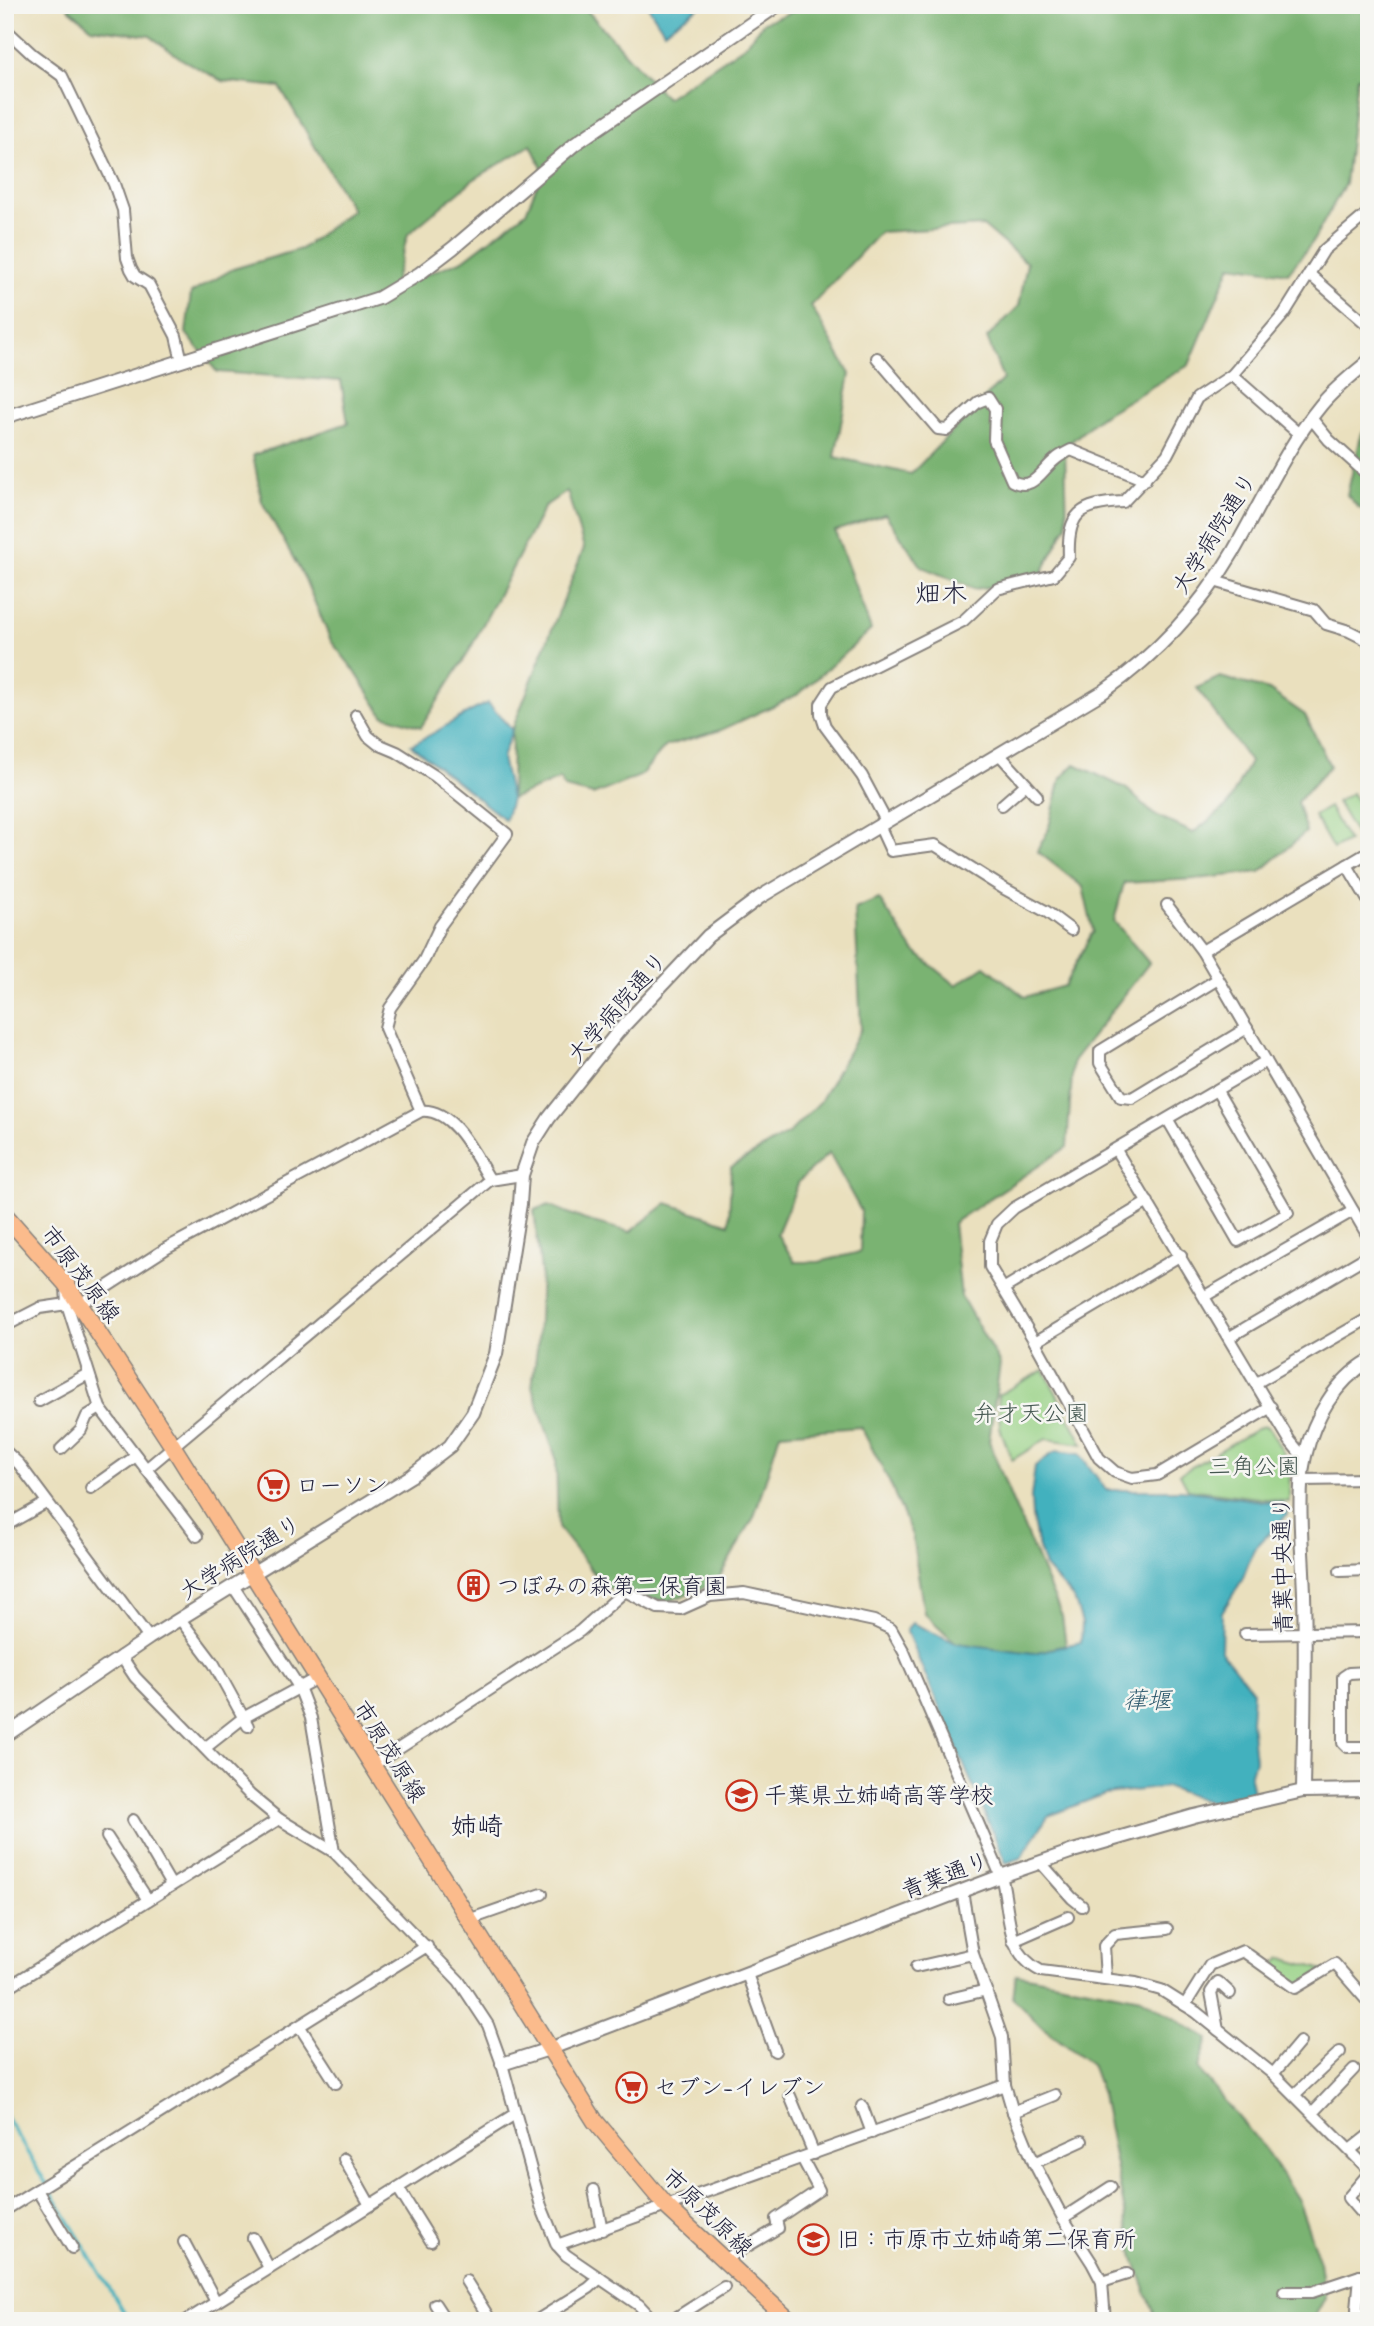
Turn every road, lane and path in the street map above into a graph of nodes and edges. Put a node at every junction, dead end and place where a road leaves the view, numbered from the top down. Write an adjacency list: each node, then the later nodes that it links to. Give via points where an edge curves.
1 (778, 5): 7 (street, via 575,144 453,248 379,298)
2 (5, 29): 7 (street, via 62,76 114,184 123,210 131,269 149,285 176,337)
3 (1369, 212): 4 (street, via 1324,250)
4 (1309, 274): 5 (street); 9 (street, via 1284,314)
5 (1369, 326)
6 (877, 358): 14 (street, via 938,429 947,430 988,398 995,409 994,440 1012,481 1021,485 1034,482 1055,459 1072,450)
7 (182, 361): 10 (street)
8 (1369, 361): 11 (street, 大学病院通り)
9 (1232, 375): 12 (street); 14 (street, via 1198,398 1167,455)
10 (5, 416)
11 (1311, 418): 12 (street, 大学病院通り); 13 (street)
12 (1299, 435): 15 (street, 大学病院通り)
13 (1369, 476)
14 (1145, 480): 22 (street, via 1123,502 1104,503 1076,516 1069,530 1069,557 1054,575 997,589 963,621 832,687 821,704 825,726 862,776)
15 (1214, 581): 16 (street, via 1314,610 1326,624); 18 (street, 大学病院通り, via 1178,627 1131,672)
16 (1369, 641)
17 (356, 715): 33 (street, via 378,744 435,776 507,834 440,926 424,960 390,1009 385,1028)
18 (999, 754): 19 (street); 22 (street, 大学病院通り)
19 (1026, 784): 20 (street); 21 (street)
20 (1037, 796)
21 (1002, 805)
22 (883, 823): 27 (street, via 891,851 935,845); 36 (street, 大学病院通り, via 760,897 708,936 617,1033 549,1118 533,1143)
23 (1369, 852): 24 (street)
24 (1347, 865): 25 (street); 28 (street)
25 (1369, 902)
26 (1167, 905): 28 (street)
27 (1071, 930)
28 (1202, 951): 29 (street)
29 (1219, 979): 30 (street); 30 (street, via 1100,1051 1100,1063 1121,1097 1132,1098)
30 (1247, 1028): 31 (street)
31 (1266, 1061): 32 (street); 39 (street)
32 (1217, 1091): 34 (street); 34 (street, via 1289,1213 1238,1241)
33 (421, 1111): 37 (street, via 444,1115); 46 (street)
34 (1168, 1120): 35 (street)
35 (1116, 1150): 38 (street); 44 (street, via 1014,1208 997,1224 990,1241 990,1267)
36 (522, 1175): 37 (street); 71 (street, 大学病院通り, via 496,1354 473,1413 450,1446 411,1476)
37 (491, 1180): 57 (street)
38 (1148, 1202): 42 (street); 44 (street)
39 (1353, 1211): 41 (street); 45 (street)
40 (5, 1215): 46 (main road, 市原茂原線, via 66,1284)
41 (1369, 1238)
42 (1181, 1255): 45 (street); 50 (street)
43 (1369, 1255): 49 (street)
44 (1003, 1289): 50 (street)
45 (1205, 1296): 49 (street)
46 (73, 1304): 48 (street, via 40,1308); 52 (street); 57 (main road, 市原茂原線)
47 (1369, 1318): 53 (street)
48 (5, 1326)
49 (1230, 1338): 53 (street)
50 (1035, 1342): 55 (street, via 1099,1458 1115,1472 1132,1478 1157,1475)
51 (1369, 1361): 61 (street, 青葉中央通り, via 1354,1369 1329,1400)
52 (88, 1374): 54 (street); 56 (street)
53 (1256, 1383): 55 (street)
54 (39, 1401)
55 (1270, 1407): 61 (street)
56 (100, 1408): 58 (street); 60 (street)
57 (172, 1445): 62 (street); 71 (main road, 市原茂原線)
58 (61, 1449)
59 (5, 1451): 66 (street)
60 (136, 1457): 62 (street); 65 (street)
61 (1304, 1458): 64 (street, 青葉中央通り)
62 (146, 1469): 68 (street)
63 (1369, 1479): 64 (street)
64 (1302, 1480): 75 (street, 青葉中央通り)
65 (92, 1488)
66 (46, 1503): 67 (street); 77 (street)
67 (5, 1526)
68 (197, 1536)
69 (1369, 1570): 70 (street)
70 (1340, 1572)
71 (253, 1574): 72 (street, 大学病院通り); 80 (main road, 市原茂原線)
72 (233, 1586): 73 (street, 大学病院通り); 81 (street)
73 (180, 1619): 77 (street, 大学病院通り); 82 (street, via 214,1664)
74 (1369, 1632): 75 (street)
75 (1305, 1633): 76 (street); 88 (street, 青葉中央通り)
76 (1245, 1634)
77 (149, 1638): 78 (street, 大学病院通り)
78 (121, 1656): 83 (street, 大学病院通り); 85 (street, via 135,1677)
79 (1369, 1672): 84 (street, via 1343,1676 1343,1743)
80 (317, 1678): 81 (street); 86 (main road, 市原茂原線)
81 (299, 1687): 82 (street); 92 (street, via 311,1718)
82 (245, 1722): 85 (street)
83 (5, 1736)
84 (1369, 1747)
85 (205, 1748): 89 (street)
86 (372, 1766): 94 (street, via 580,1632 625,1591 658,1608 681,1609 710,1596 744,1593 874,1621 891,1629); 101 (main road, 市原茂原線)
87 (1369, 1790): 88 (street, 青葉通り)
88 (1303, 1791): 93 (street, 青葉通り, via 1194,1816)
89 (279, 1819): 92 (street); 95 (street)
90 (133, 1820): 95 (street)
91 (107, 1837): 98 (street)
92 (334, 1852): 104 (street)
93 (1041, 1863): 94 (street, 青葉通り); 99 (street)
94 (1001, 1876): 96 (street, 青葉通り); 103 (street)
95 (171, 1885): 98 (street)
96 (962, 1891): 105 (street); 107 (street, 青葉通り)
97 (542, 1894): 101 (street)
98 (148, 1900): 109 (street)
99 (1082, 1906)
100 (1068, 1917): 103 (street)
101 (468, 1920): 118 (main road, 市原茂原線)
102 (1167, 1929): 108 (street, via 1115,1934 1104,1946)
103 (1013, 1941): 108 (street, via 1021,1957 1041,1970)
104 (426, 1946): 115 (street); 121 (street, via 459,1981 488,2025)
105 (973, 1954): 106 (street); 110 (street)
106 (916, 1967)
107 (747, 1974): 118 (street, 青葉通り); 119 (street)
108 (1106, 1978): 114 (street, via 1161,1990)
109 (5, 1989)
110 (987, 1990): 112 (street); 125 (street, via 1002,2037)
111 (1230, 1993): 116 (street, via 1218,1982 1211,1992)
112 (949, 1999)
113 (1369, 2003): 114 (street, via 1335,1964 1295,1988 1243,1951 1210,1965)
114 (1185, 2005): 116 (street)
115 (300, 2027): 124 (street); 144 (street)
116 (1217, 2030): 123 (street)
117 (1300, 2042): 123 (street)
118 (549, 2049): 121 (street, 青葉通り); 147 (main road, 市原茂原線, via 595,2121)
119 (775, 2050)
120 (1340, 2052): 126 (street)
121 (502, 2064): 132 (street)
122 (1354, 2069): 131 (street)
123 (1273, 2074): 126 (street)
124 (336, 2083)
125 (1005, 2085): 130 (street); 133 (street)
126 (1295, 2094): 131 (street)
127 (790, 2095): 137 (street)
128 (1055, 2095): 130 (street)
129 (862, 2106): 133 (street)
130 (1013, 2112): 140 (street)
131 (1313, 2112): 136 (street)
132 (515, 2114): 143 (street); 155 (street)
133 (873, 2133): 137 (street)
134 (1369, 2135): 136 (street)
135 (1082, 2141): 140 (street)
136 (1350, 2150): 141 (street)
137 (814, 2154): 138 (street)
138 (802, 2158): 147 (street); 157 (street, via 818,2190 776,2219 778,2228)
139 (344, 2159): 146 (street)
140 (1034, 2163): 150 (street)
141 (1369, 2172): 149 (street, via 1349,2198)
142 (1111, 2187): 150 (street)
143 (398, 2188): 146 (street); 153 (street)
144 (37, 2190): 148 (street); 156 (street)
145 (594, 2190): 151 (street)
146 (370, 2205): 158 (street)
147 (667, 2207): 151 (street); 157 (main road, 市原茂原線)
148 (5, 2210)
149 (1360, 2212)
150 (1063, 2218): 163 (street)
151 (602, 2230): 155 (street)
152 (253, 2238): 158 (street)
153 (430, 2241)
154 (184, 2242): 166 (street)
155 (557, 2245): 161 (street)
156 (72, 2248)
157 (724, 2260): 168 (main road, 市原茂原線)
158 (269, 2268): 166 (street)
159 (1127, 2274): 163 (street)
160 (1364, 2276): 165 (street, via 1312,2292); 176 (street, via 1357,2309)
161 (600, 2278): 172 (street); 173 (street)
162 (466, 2281): 171 (street)
163 (1101, 2282): 175 (street)
164 (724, 2287): 174 (street)
165 (1284, 2292)
166 (216, 2302): 169 (street)
167 (435, 2304): 170 (street)
168 (789, 2320)
169 (186, 2321)
170 (446, 2321)
171 (491, 2321)
172 (536, 2321)
173 (654, 2321)
174 (671, 2321)
175 (1105, 2321)
176 (1360, 2321)

